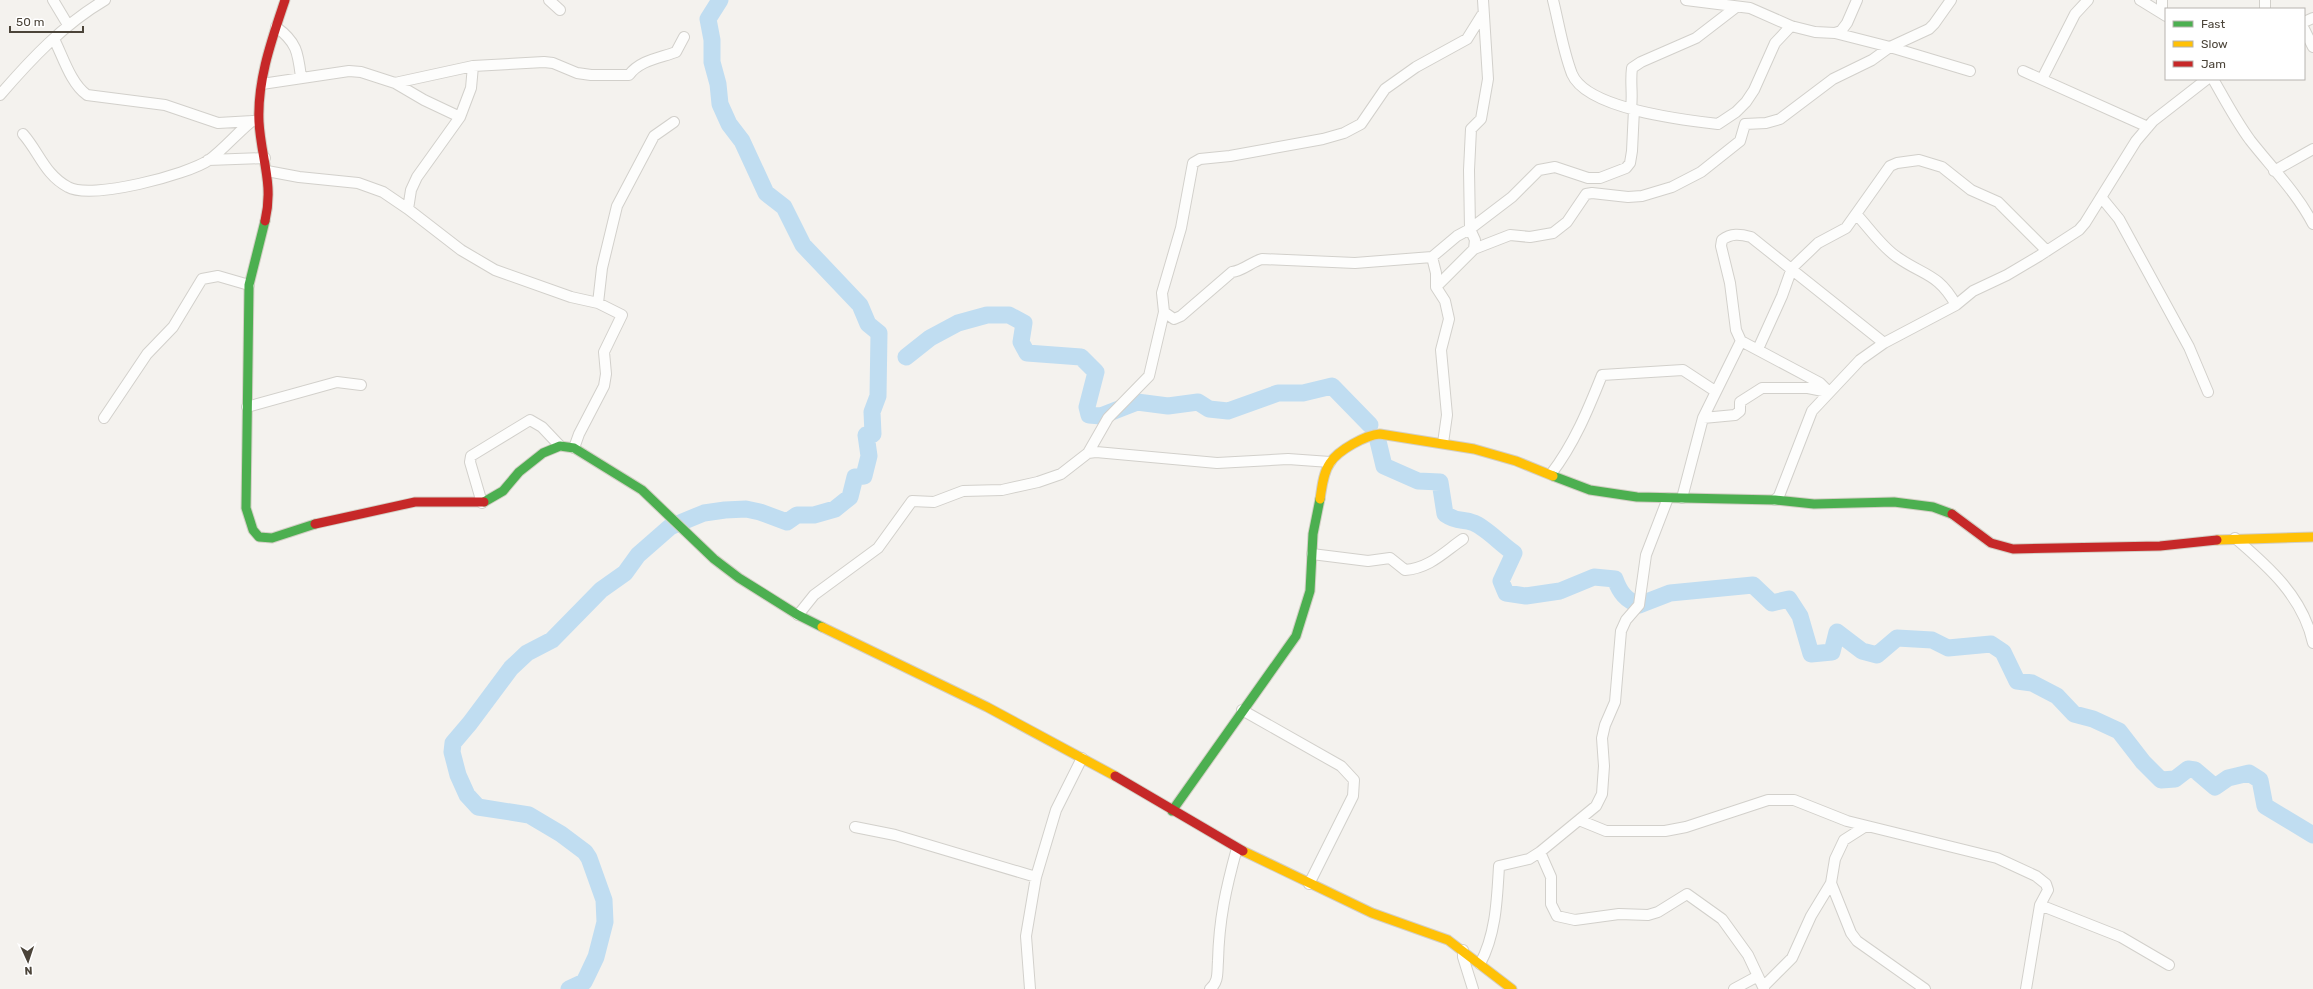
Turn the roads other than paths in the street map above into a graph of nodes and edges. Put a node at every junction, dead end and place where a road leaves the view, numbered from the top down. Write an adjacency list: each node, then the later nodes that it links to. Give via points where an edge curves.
1 (53, 0): 18 (street)
2 (105, 0): 18 (street)
3 (285, 0): 20 (street)
4 (549, 0): 15 (street)
5 (1483, 0): 17 (street)
6 (1553, 0): 37 (street, via 1572,74 1581,87 1588,93)
7 (1686, 0): 14 (street)
8 (1857, 0): 22 (street, via 1847,23 1841,31)
9 (1951, 0): 25 (street, via 1929,29)
10 (2088, 0): 31 (street, via 2075,14)
11 (2140, 0): 16 (street)
12 (2162, 0): 16 (street)
13 (1751, 4): 14 (street); 19 (street)
14 (1735, 8): 37 (street, via 1696,38 1632,68)
15 (560, 10)
16 (2164, 14)
17 (1482, 15): 52 (street, via 1488,79 1481,119 1472,129 1469,170); 61 (street, via 1467,39 1416,66 1385,89 1361,124 1344,133 1230,156 1200,159 1192,163 1181,228 1162,293)
18 (68, 25): 24 (street)
19 (1791, 26): 22 (street, via 1815,32); 37 (street, via 1775,43 1746,102 1718,124 1683,120)
20 (276, 27): 30 (street, via 292,40); 35 (street)
21 (2305, 31): 26 (street)
22 (1835, 33): 25 (street)
23 (684, 37): 27 (street, via 678,51 642,63 629,75 577,73 544,62)
24 (54, 38): 36 (street); 39 (street, via 76,83 87,95 165,105 218,123)
25 (1890, 47): 28 (street); 53 (street, via 1872,60 1832,79 1780,119 1745,124 1740,141 1701,172 1672,187 1642,196 1586,194 1567,222 1553,233 1530,237 1510,235)
26 (2313, 47)
27 (473, 66): 34 (street); 38 (street, via 471,88)
28 (1970, 71)
29 (2023, 72): 31 (street)
30 (301, 77): 34 (street, via 350,71); 35 (street)
31 (2042, 79): 41 (street)
32 (2206, 80): 41 (street)
33 (2215, 80): 47 (street, via 2235,119)
34 (395, 83): 38 (street)
35 (262, 84): 39 (street)
36 (0, 95)
37 (1632, 109): 52 (street, via 1632,151 1630,163 1626,168 1600,178 1588,178 1555,168 1539,170 1512,197)
38 (460, 117): 49 (street, via 417,177 411,190)
39 (255, 121): 44 (street); 45 (street)
40 (674, 122): 59 (street, via 654,136 617,206 602,268)
41 (2148, 126): 48 (street)
42 (23, 134): 45 (street, via 54,178 69,188 85,191 122,187 178,174)
43 (2313, 149): 47 (street)
44 (265, 158): 45 (street); 46 (street)
45 (208, 160)
46 (267, 171): 49 (street, via 358,183 383,192); 57 (street, via 267,216 250,273)
47 (2274, 171): 51 (street, via 2299,198)
48 (2101, 197): 54 (street, via 2079,230); 68 (street, via 2119,219 2130,239 2189,347)
49 (408, 208): 59 (street, via 461,250 495,270 571,297)
50 (1857, 215): 54 (street, via 1890,166 1897,163 1926,162 1942,167 1971,190 1998,202); 56 (street, via 1846,228 1809,250); 60 (street, via 1896,257 1934,276)
51 (2313, 224)
52 (1470, 229): 53 (street, via 1475,240); 55 (street, via 1457,236)
53 (1474, 248): 58 (street)
54 (2048, 251): 60 (street, via 1973,291)
55 (1432, 257): 58 (street); 61 (street, via 1355,263 1262,259 1232,272 1181,316 1174,319)
56 (1792, 268): 62 (street, via 1760,246 1752,237 1740,234 1722,240 1736,330); 63 (street); 64 (street)
57 (249, 285): 69 (street); 70 (street, via 218,276 202,279 173,327 147,354)
58 (1436, 287): 72 (street, via 1445,302 1449,319 1441,350 1447,415)
59 (598, 303): 74 (street, via 622,315 604,352 604,386)
60 (1956, 305): 63 (street)
61 (1164, 312): 75 (street, via 1149,376 1108,418)
62 (1742, 341): 64 (street); 66 (street)
63 (1884, 343): 67 (street, via 1860,360)
64 (1758, 349): 67 (street, via 1820,383)
65 (361, 385): 69 (street, via 337,382)
66 (1715, 391): 71 (street); 77 (street, via 1683,370 1602,374 1582,424)
67 (1828, 391): 71 (street, via 1808,388 1762,388 1740,402 1740,411 1735,414); 80 (street, via 1812,412 1779,496)
68 (2208, 392)
69 (248, 407): 81 (street, via 246,508 253,530 259,537 272,538 312,525 415,502)
70 (104, 418)
71 (1703, 418): 79 (street)
72 (1443, 443): 76 (street, via 1380,434 1370,435 1357,441); 77 (street, via 1516,460)
73 (560, 446): 74 (street); 81 (street, via 543,453 519,472 503,491); 81 (street, via 542,427 530,420 471,456 470,462)
74 (574, 448): 86 (street, via 642,490 714,559)
75 (1088, 453): 76 (street, via 1217,463 1288,459); 86 (street, via 1061,474 1038,482 1002,490 962,491 934,502 912,501 878,548 814,595)
76 (1330, 462): 85 (street, via 1324,476 1313,534)
77 (1551, 474): 78 (street, via 1590,490 1637,497)
78 (1668, 498): 79 (street); 91 (street, via 1646,556 1639,605 1626,620 1621,631 1615,702 1602,738 1602,794 1596,806)
79 (1682, 498): 80 (street)
80 (1775, 500): 82 (street, via 1791,503 1883,502 1934,507 1966,523 1995,545 2013,550 2160,546)
81 (482, 503)
82 (2235, 538): 83 (street); 87 (street, via 2266,564 2286,587 2304,616)
83 (2313, 538)
84 (1463, 539): 85 (street, via 1437,560 1405,570 1390,558 1368,561)
85 (1312, 554): 88 (street, via 1310,591 1296,636)
86 (798, 615): 89 (street, via 987,707)
87 (2313, 643)
88 (1242, 710): 90 (street); 98 (street, via 1341,766 1354,780 1353,796)
89 (1082, 758): 90 (street); 96 (street, via 1056,810)
90 (1172, 811): 94 (street)
91 (1579, 820): 92 (street, via 1606,831 1665,831 1686,827 1768,800 1782,799 1794,800); 95 (street)
92 (1866, 826): 97 (street, via 1844,840 1835,859); 99 (street, via 1960,848 1997,858 2018,867 2046,884 2048,890)
93 (855, 827): 96 (street, via 895,835)
94 (1237, 848): 98 (street); 106 (street, via 1222,904 1217,981)
95 (1540, 852): 101 (street, via 1529,859 1499,866 1495,918 1488,949); 103 (street, via 1552,877 1551,904 1557,916 1575,920 1619,914 1648,915 1658,912 1687,894 1722,919 1748,955)
96 (1036, 877): 105 (street, via 1026,936)
97 (1831, 883): 104 (street, via 1811,916 1792,958); 110 (street, via 1850,933 1857,941)
98 (1309, 884): 100 (street, via 1372,913 1448,940)
99 (2040, 905): 102 (street, via 2121,937); 111 (street)
100 (1463, 950): 101 (street); 107 (street)
101 (1480, 964): 108 (street)
102 (2169, 965)
103 (1758, 976): 104 (street); 109 (street)
104 (1763, 988)
105 (1030, 989)
106 (1210, 989)
107 (1473, 989)
108 (1512, 989)
109 (1734, 989)
110 (1925, 989)
111 (2026, 989)

